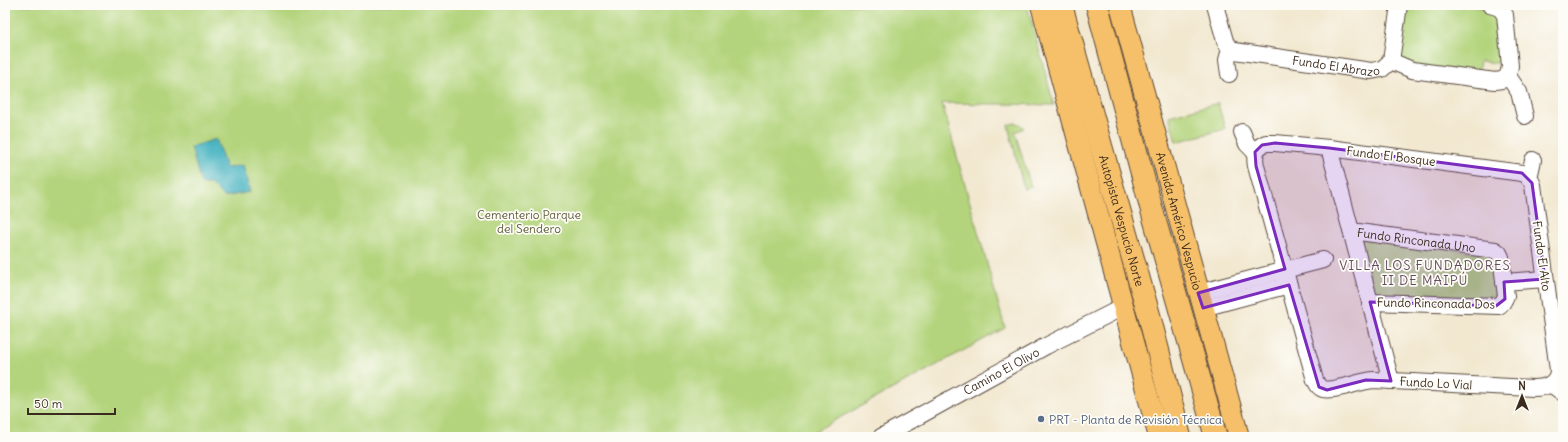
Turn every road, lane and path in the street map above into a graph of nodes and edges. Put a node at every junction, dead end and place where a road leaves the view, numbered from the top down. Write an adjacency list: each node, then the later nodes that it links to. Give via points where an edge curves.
1 (1041, 5): 27 (main road)
2 (1060, 5): 32 (highway, Autopista Vespucio Norte, via 1147,307)
3 (1097, 5): 33 (highway)
4 (1120, 5): 25 (main road, Avenida Américo Vespucio)
5 (1215, 5): 8 (street, via 1225,41)
6 (1399, 5): 9 (street)
7 (1499, 7): 11 (street, via 1505,17 1510,66)
8 (1230, 48): 9 (street, Fundo El Abrazo, via 1239,52 1371,71 1382,69); 10 (street, via 1227,60)
9 (1391, 60): 11 (street, Fundo El Abrazo, via 1412,70 1499,81)
10 (1229, 74)
11 (1508, 76): 12 (street, via 1519,92)
12 (1525, 116)
13 (1242, 132): 15 (street, via 1247,144)
14 (1329, 148): 15 (street, Fundo El Bosque, via 1271,143 1262,145); 17 (street, Fundo El Bosque, via 1522,174); 18 (street)
15 (1255, 152): 20 (street, via 1256,166)
16 (1533, 160): 17 (street, Fundo El Alto)
17 (1529, 178): 21 (street, Fundo El Alto, via 1533,185)
18 (1351, 231): 23 (street, Fundo Rinconada Uno, via 1495,250 1501,257); 26 (street)
19 (1323, 260): 20 (street)
20 (1287, 277): 22 (street); 24 (street); 28 (street, Fundo Lo Vial, via 1315,380 1321,389 1332,389 1366,380)
21 (1545, 279): 23 (street); 29 (street, Fundo El Alto, via 1558,372)
22 (1244, 280): 24 (street); 25 (street)
23 (1504, 282): 26 (street, Fundo Rinconada Dos, via 1505,299 1496,306)
24 (1249, 296): 25 (street)
25 (1200, 301): 34 (main road, Avenida Américo Vespucio)
26 (1370, 302): 28 (street)
27 (1123, 307): 30 (street, Camino El Olivo, via 1046,346); 31 (main road)
28 (1391, 381): 29 (street, Fundo Lo Vial)
29 (1557, 389)
30 (881, 437)
31 (1159, 437)
32 (1180, 437)
33 (1216, 437)
34 (1239, 437)

